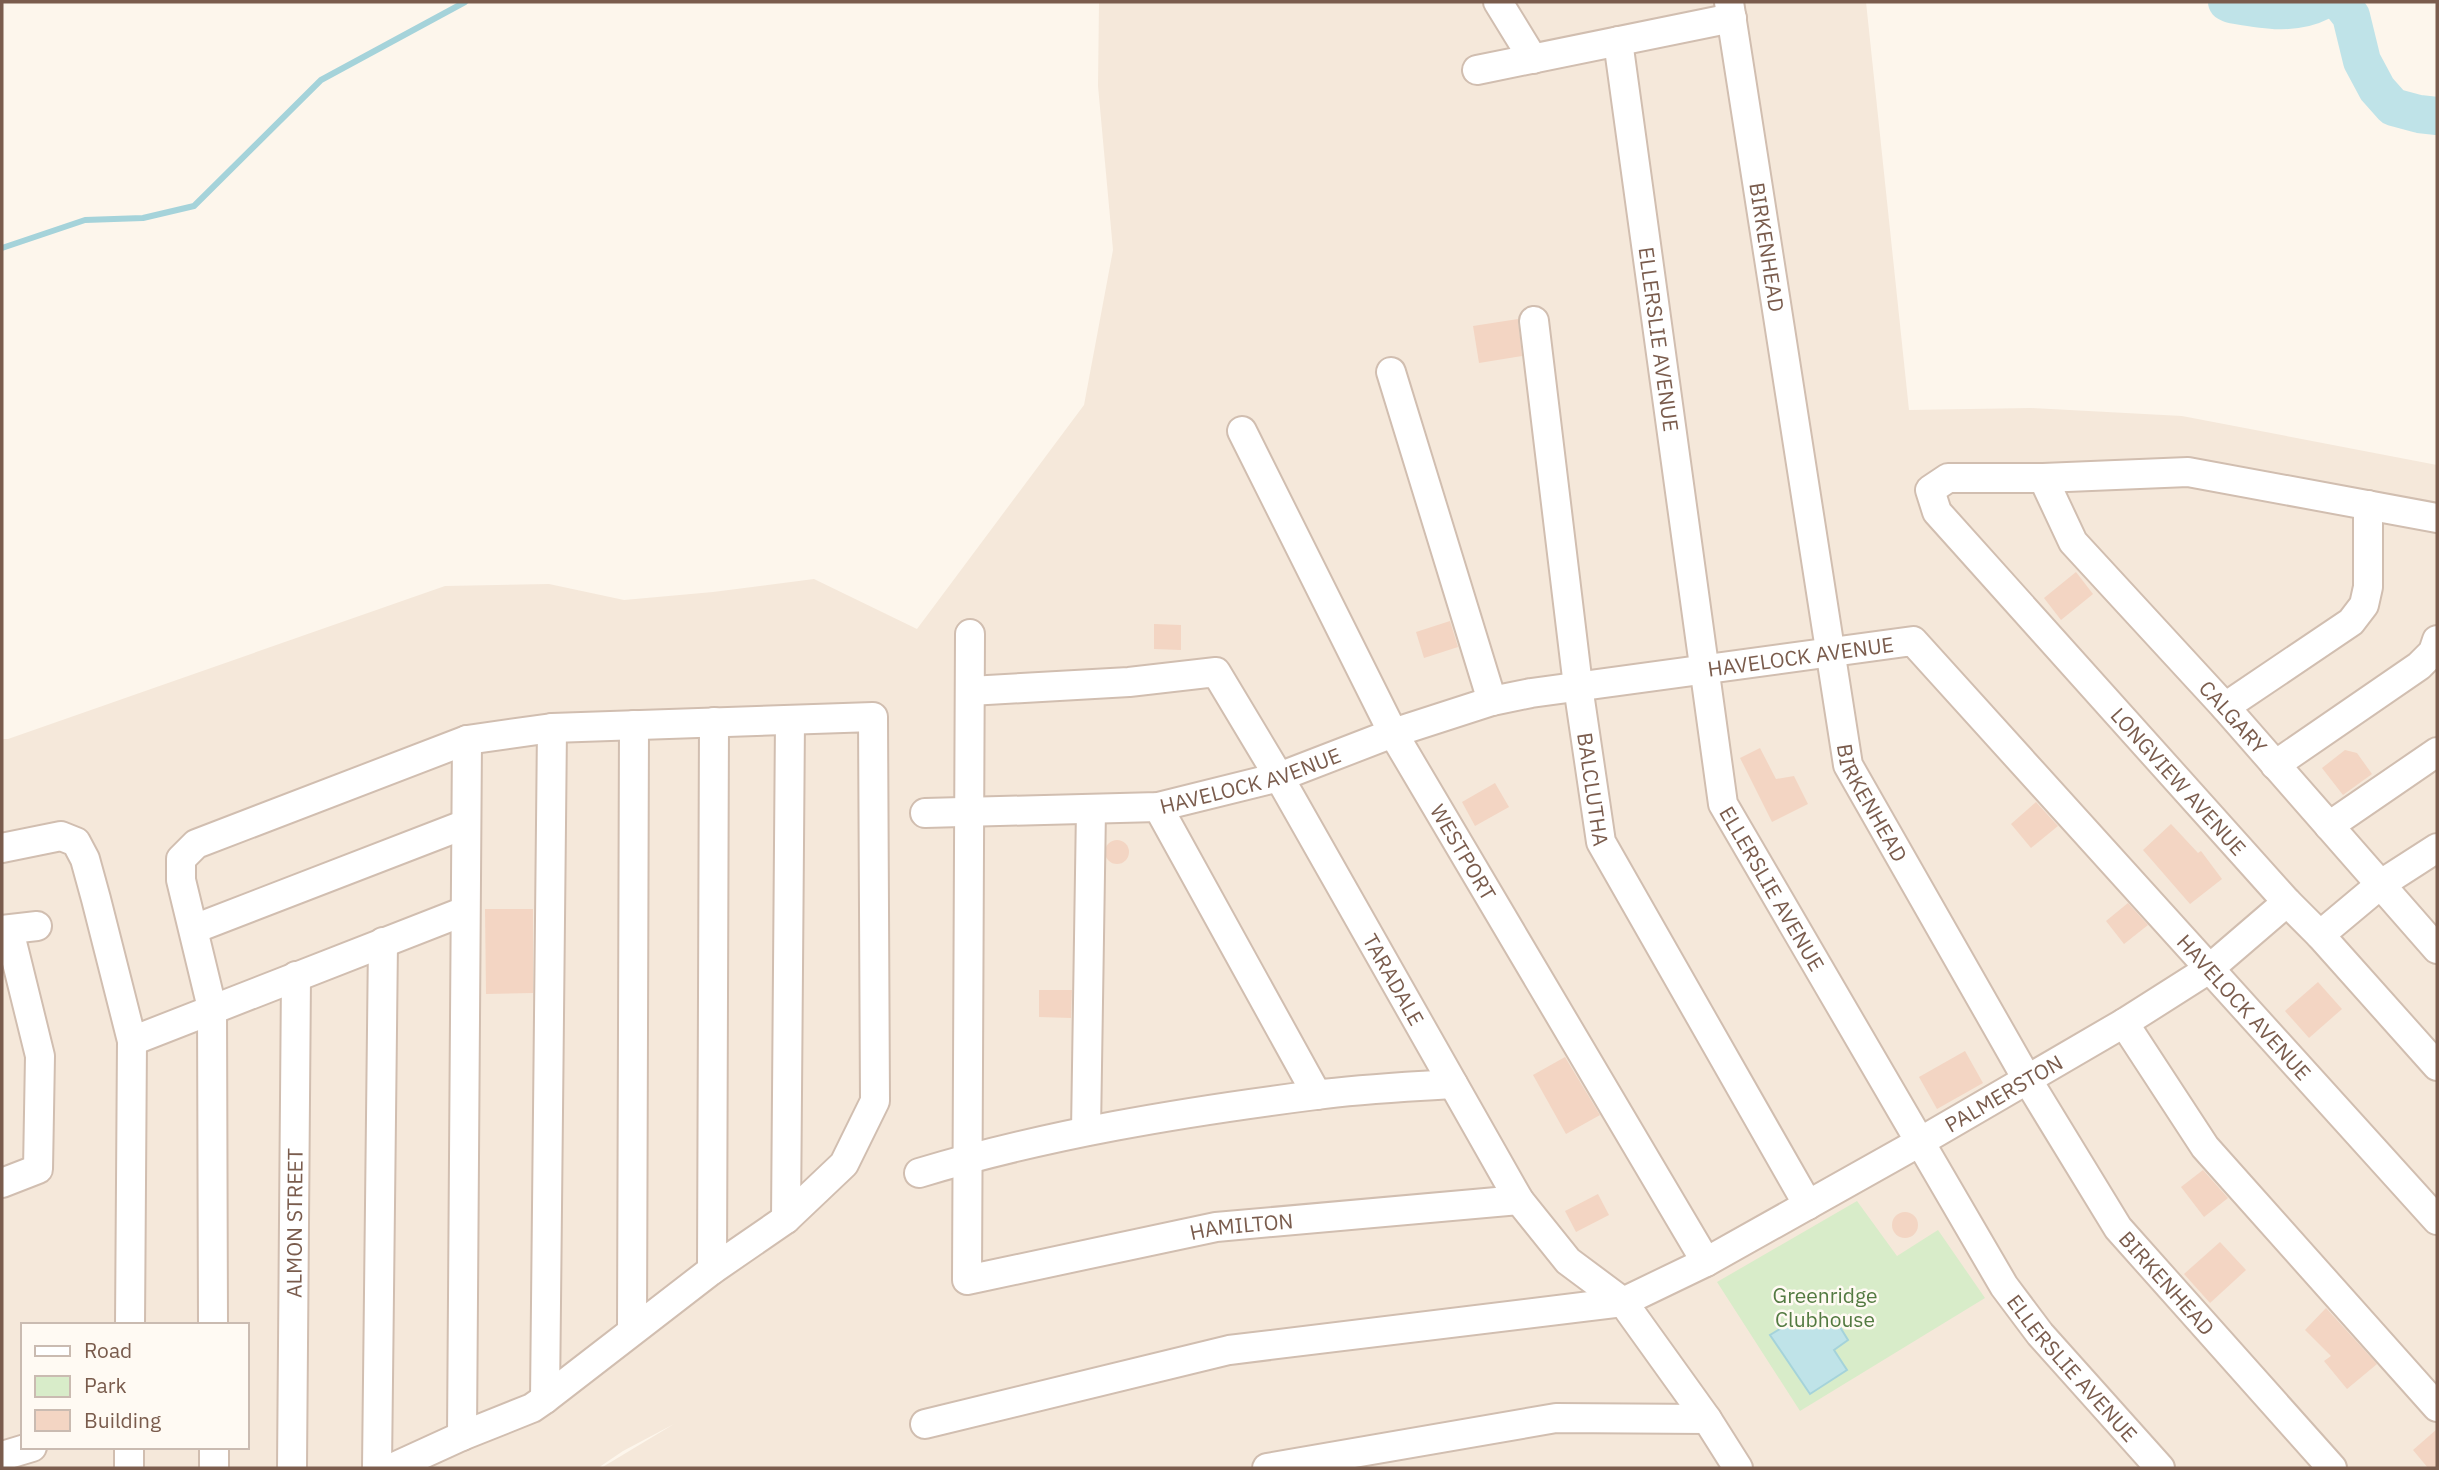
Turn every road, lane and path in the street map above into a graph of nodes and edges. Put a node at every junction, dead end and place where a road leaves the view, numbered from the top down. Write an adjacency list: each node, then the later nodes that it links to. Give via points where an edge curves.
1 (1499, 2): 4 (street)
2 (1730, 10): 3 (street); 14 (street, BIRKENHEAD)
3 (1618, 41): 4 (street); 15 (street, ELLERSLIE AVENUE)
4 (1533, 59): 5 (street)
5 (1476, 70)
6 (1534, 321): 16 (street, BALCLUTHA)
7 (1391, 372): 18 (street)
8 (1242, 431): 24 (street, WESTPORT)
9 (2043, 478): 10 (street, via 2188,472); 19 (street, CALGARY, via 2073,542); 38 (street, LONGVIEW AVENUE, via 1948,478 1930,490 1937,512)
10 (2368, 505): 11 (street); 19 (street, via 2364,605 2351,622)
11 (2437, 518)
12 (970, 634): 17 (street)
13 (2437, 640): 27 (street, via 2433,652 2419,666)
14 (1831, 651): 15 (street, HAVELOCK AVENUE); 45 (street, HAVELOCK AVENUE, via 1913,641); 51 (street, BIRKENHEAD, via 1848,765)
15 (1703, 670): 16 (street, HAVELOCK AVENUE); 55 (street, ELLERSLIE AVENUE, via 1723,804)
16 (1578, 686): 18 (street, HAVELOCK AVENUE); 60 (street, BALCLUTHA, via 1601,842)
17 (970, 691): 28 (street, TARADALE, via 1216,672); 31 (street)
18 (1492, 701): 24 (street, HAVELOCK AVENUE)
19 (2225, 707): 27 (street, CALGARY)
20 (790, 720): 21 (street); 61 (street); 61 (street, via 873,717 875,1101 844,1164)
21 (714, 722): 22 (street); 64 (street)
22 (634, 725): 23 (street); 68 (street)
23 (552, 728): 25 (street); 69 (street)
24 (1393, 733): 28 (street, HAVELOCK AVENUE); 63 (street, WESTPORT)
25 (467, 740): 33 (street); 41 (street, via 196,844 181,859 181,880)
26 (2437, 752): 34 (street)
27 (2275, 765): 34 (street, CALGARY)
28 (1279, 777): 29 (street, HAVELOCK AVENUE); 52 (street, TARADALE)
29 (1158, 807): 30 (street, HAVELOCK AVENUE); 53 (street)
30 (1091, 809): 31 (street, HAVELOCK AVENUE); 54 (street)
31 (970, 811): 32 (street, HAVELOCK AVENUE); 56 (street)
32 (925, 813)
33 (466, 824): 39 (street); 41 (street)
34 (2329, 826): 37 (street, CALGARY)
35 (2, 848): 49 (street, via 61,836 76,842 85,859)
36 (2437, 848): 37 (street)
37 (2381, 884): 42 (street); 43 (street, CALGARY)
38 (2287, 902): 42 (street, LONGVIEW AVENUE); 45 (street, PALMERSTON)
39 (465, 911): 44 (street); 73 (street)
40 (16, 929): 58 (street, via 40,1056 38,1170)
41 (194, 929): 47 (street)
42 (2320, 935): 50 (street, LONGVIEW AVENUE)
43 (2434, 940)
44 (383, 942): 46 (street); 81 (street)
45 (2208, 969): 48 (street, PALMERSTON); 62 (street, HAVELOCK AVENUE)
46 (296, 976): 47 (street); 80 (street, ALMON STREET)
47 (212, 1008): 49 (street); 67 (street)
48 (2124, 1023): 51 (street, PALMERSTON); 70 (street, via 2206,1147)
49 (132, 1041): 66 (street)
50 (2437, 1066)
51 (2027, 1079): 55 (street, PALMERSTON); 86 (street, BIRKENHEAD, via 2118,1228)
52 (1454, 1084): 53 (street); 59 (street, TARADALE)
53 (1317, 1094): 54 (street)
54 (1086, 1131): 56 (street)
55 (1918, 1143): 60 (street, PALMERSTON); 85 (street, ELLERSLIE AVENUE, via 2004,1286 2040,1334)
56 (969, 1158): 57 (street); 59 (street, HAMILTON, via 967,1280 1216,1227)
57 (919, 1173)
58 (2, 1183)
59 (1519, 1199): 65 (street, TARADALE, via 1568,1261)
60 (1808, 1205): 63 (street, PALMERSTON)
61 (786, 1219): 64 (street)
62 (2437, 1220)
63 (1706, 1262): 65 (street, PALMERSTON)
64 (712, 1270): 68 (street)
65 (1623, 1302): 71 (street, TARADALE); 72 (street, PALMERSTON, via 1229,1350)
66 (130, 1323)
67 (213, 1323)
68 (632, 1330): 69 (street)
69 (545, 1399): 73 (street)
70 (2437, 1407)
71 (1707, 1419): 83 (street, via 1556,1418); 84 (street, TARADALE)
72 (925, 1424)
73 (462, 1436): 82 (street)
74 (25, 1449): 77 (street)
75 (129, 1449): 78 (street)
76 (214, 1449): 79 (street)
77 (2, 1456)
78 (129, 1468)
79 (214, 1468)
80 (292, 1468)
81 (377, 1468)
82 (392, 1468)
83 (1267, 1468)
84 (1738, 1468)
85 (2160, 1468)
86 (2332, 1468)

